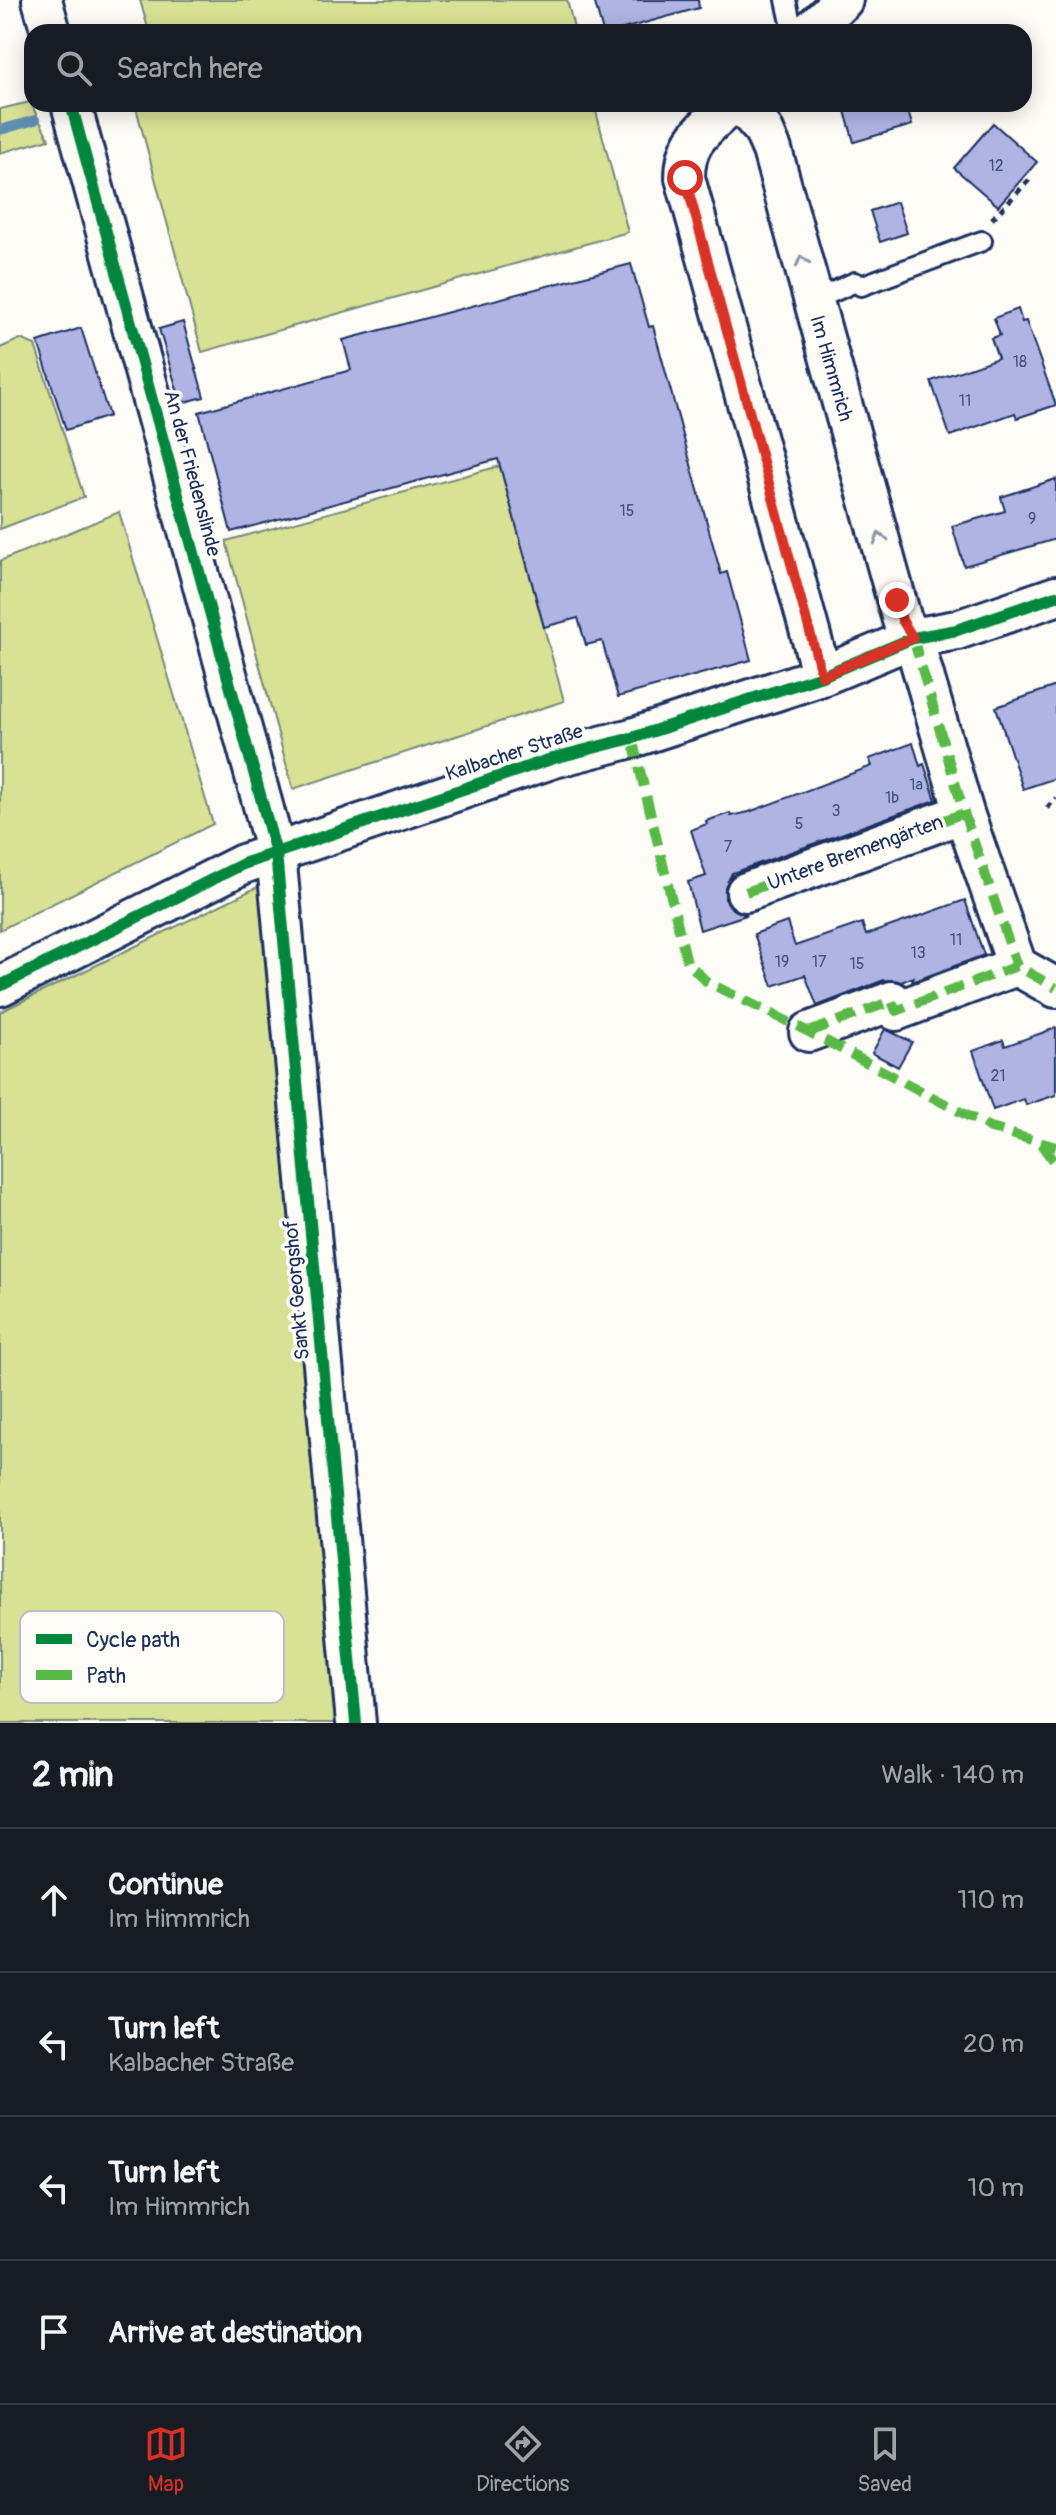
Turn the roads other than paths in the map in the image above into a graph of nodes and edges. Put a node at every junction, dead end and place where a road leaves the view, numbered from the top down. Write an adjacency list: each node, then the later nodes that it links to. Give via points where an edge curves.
1 (42, 0): 4 (street)
2 (786, 0): 5 (lane)
3 (843, 0): 6 (street)
4 (49, 24)
5 (791, 24)
6 (818, 24)
7 (73, 112): 16 (street, An der Friedenslinde)
8 (723, 112): 14 (street, via 691,143 685,178)
9 (748, 112): 11 (street, Im Himmrich, one-way to 9, via 772,150)
10 (982, 241): 11 (lane)
11 (813, 301): 13 (street, Im Himmrich, one-way to 11, via 902,620)
12 (1056, 596): 13 (street, Kalbacher Straße, via 957,630)
13 (913, 638): 14 (street, Kalbacher Straße); 15 (street, Untere Bremengärten)
14 (822, 676): 16 (street, Kalbacher Straße, via 554,758)
15 (964, 813): 17 (street, Untere Bremengärten); 18 (street, Untere Bremengärten)
16 (276, 853): 19 (street, Kalbacher Straße, via 243,864); 22 (street, Sankt Georgshof)
17 (746, 892)
18 (1017, 966): 20 (street); 21 (street, via 896,1011 892,1001)
19 (0, 986)
20 (1056, 988)
21 (809, 1032)
22 (356, 1723)

